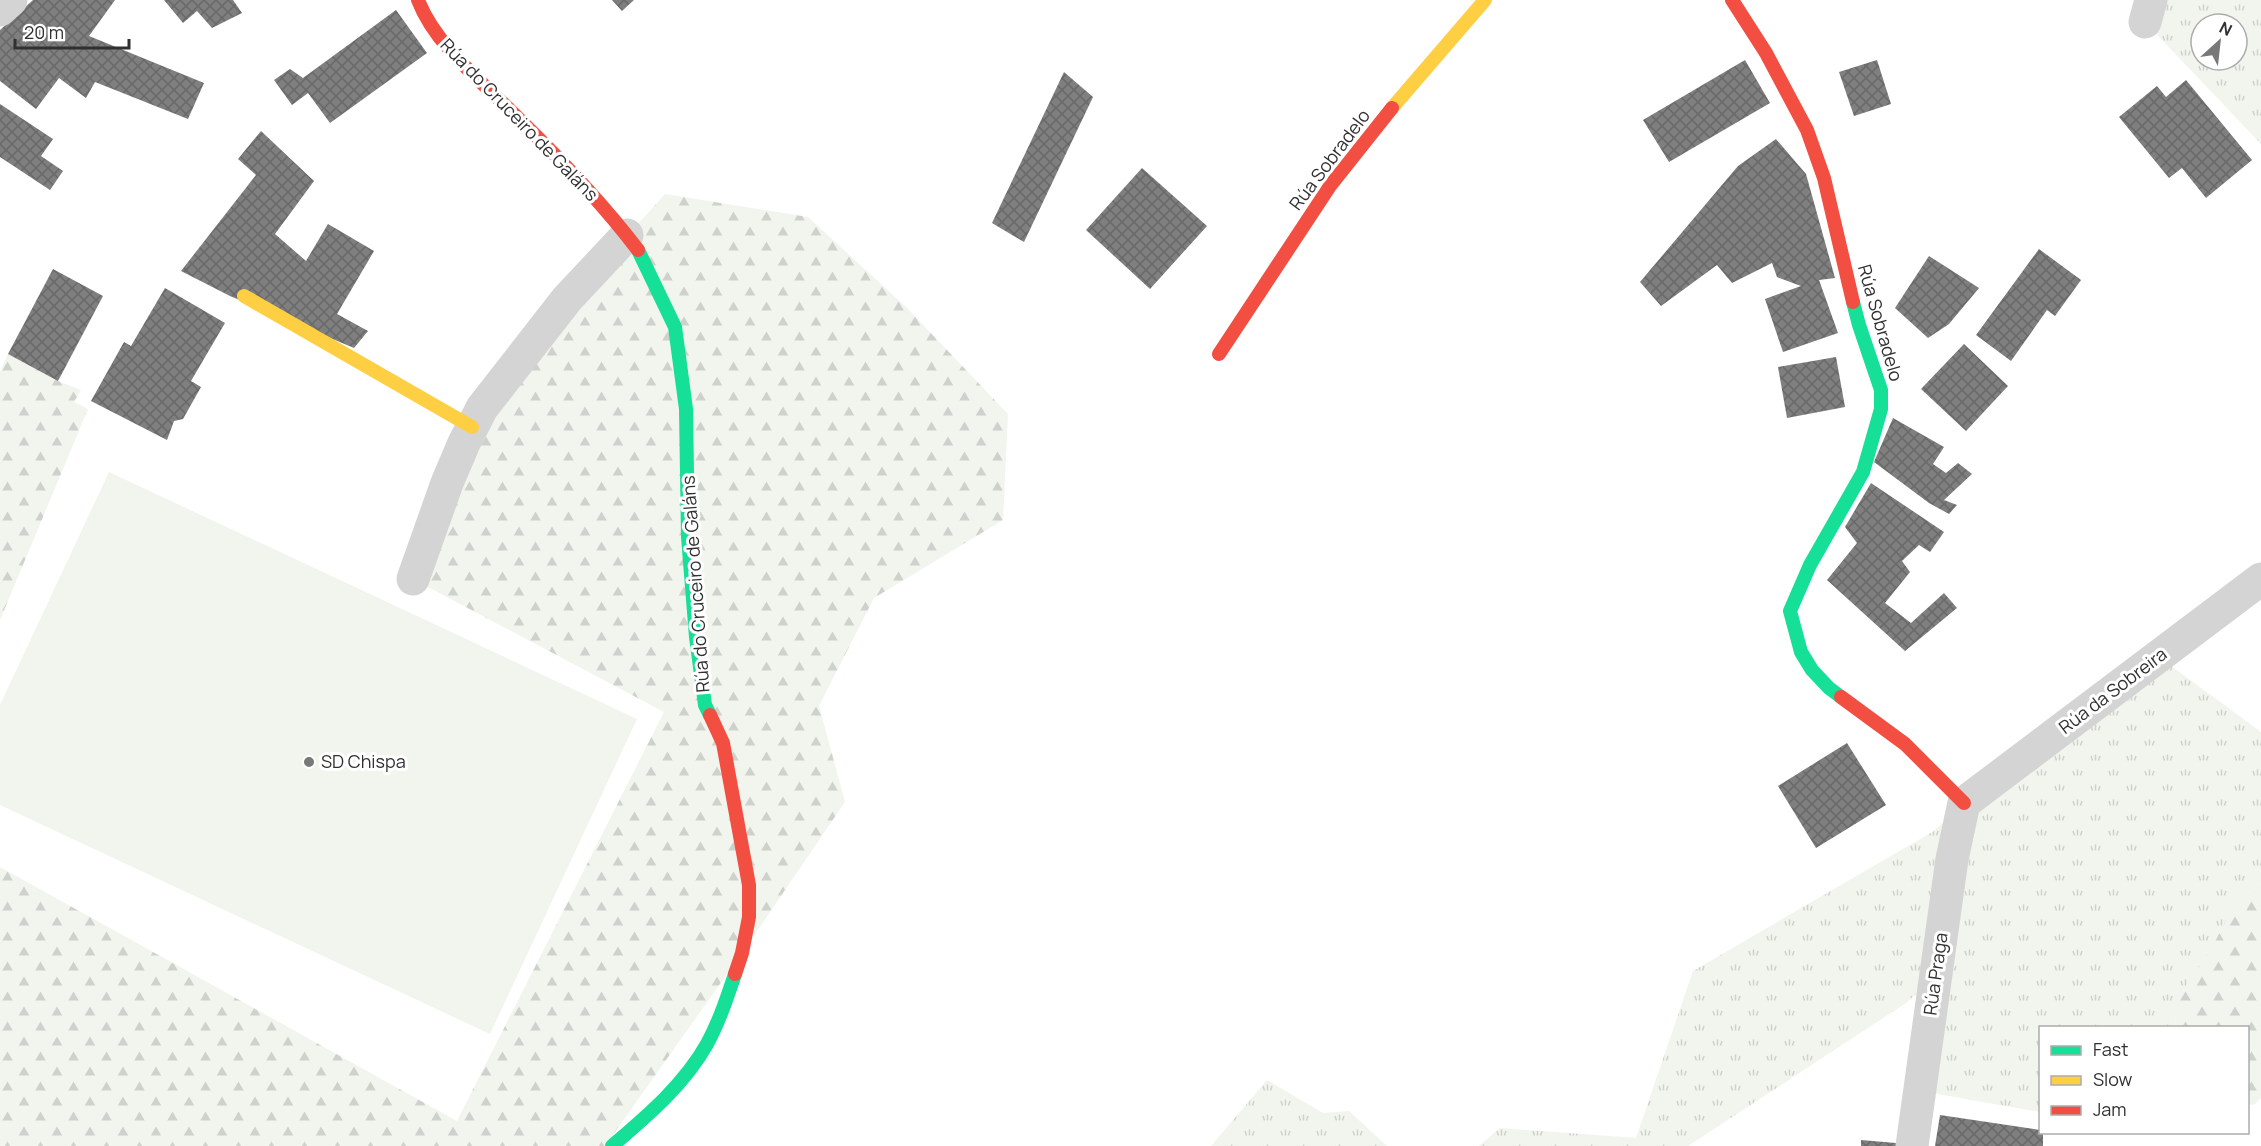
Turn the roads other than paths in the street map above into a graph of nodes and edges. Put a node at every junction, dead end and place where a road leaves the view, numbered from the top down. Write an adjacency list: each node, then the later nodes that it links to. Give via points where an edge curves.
1 (11, 0): 5 (street)
2 (418, 0): 6 (street, Rúa do Cruceiro de Galáns, via 443,43 560,159)
3 (1485, 0): 8 (street, Rúa Sobradelo, via 1330,186)
4 (1732, 0): 12 (street, Rúa Sobradelo, via 1807,130 1824,178 1859,325 1881,390 1881,409 1863,472 1810,565 1791,611 1801,652 1829,688 1905,744)
5 (0, 10)
6 (627, 235): 9 (street, via 567,299 482,408); 13 (street, Rúa do Cruceiro de Galáns, via 640,252 675,327 686,409 688,537 696,637 705,705 723,743 733,789 749,885 749,917 727,999 707,1044 683,1079 656,1108)
7 (244, 296): 9 (street)
8 (1219, 354)
9 (472, 427): 10 (street)
10 (412, 579)
11 (2261, 579): 12 (street, Rúa da Sobreira)
12 (1964, 803): 14 (street, Rúa Praga, via 1950,870)
13 (612, 1146)
14 (1912, 1146)

